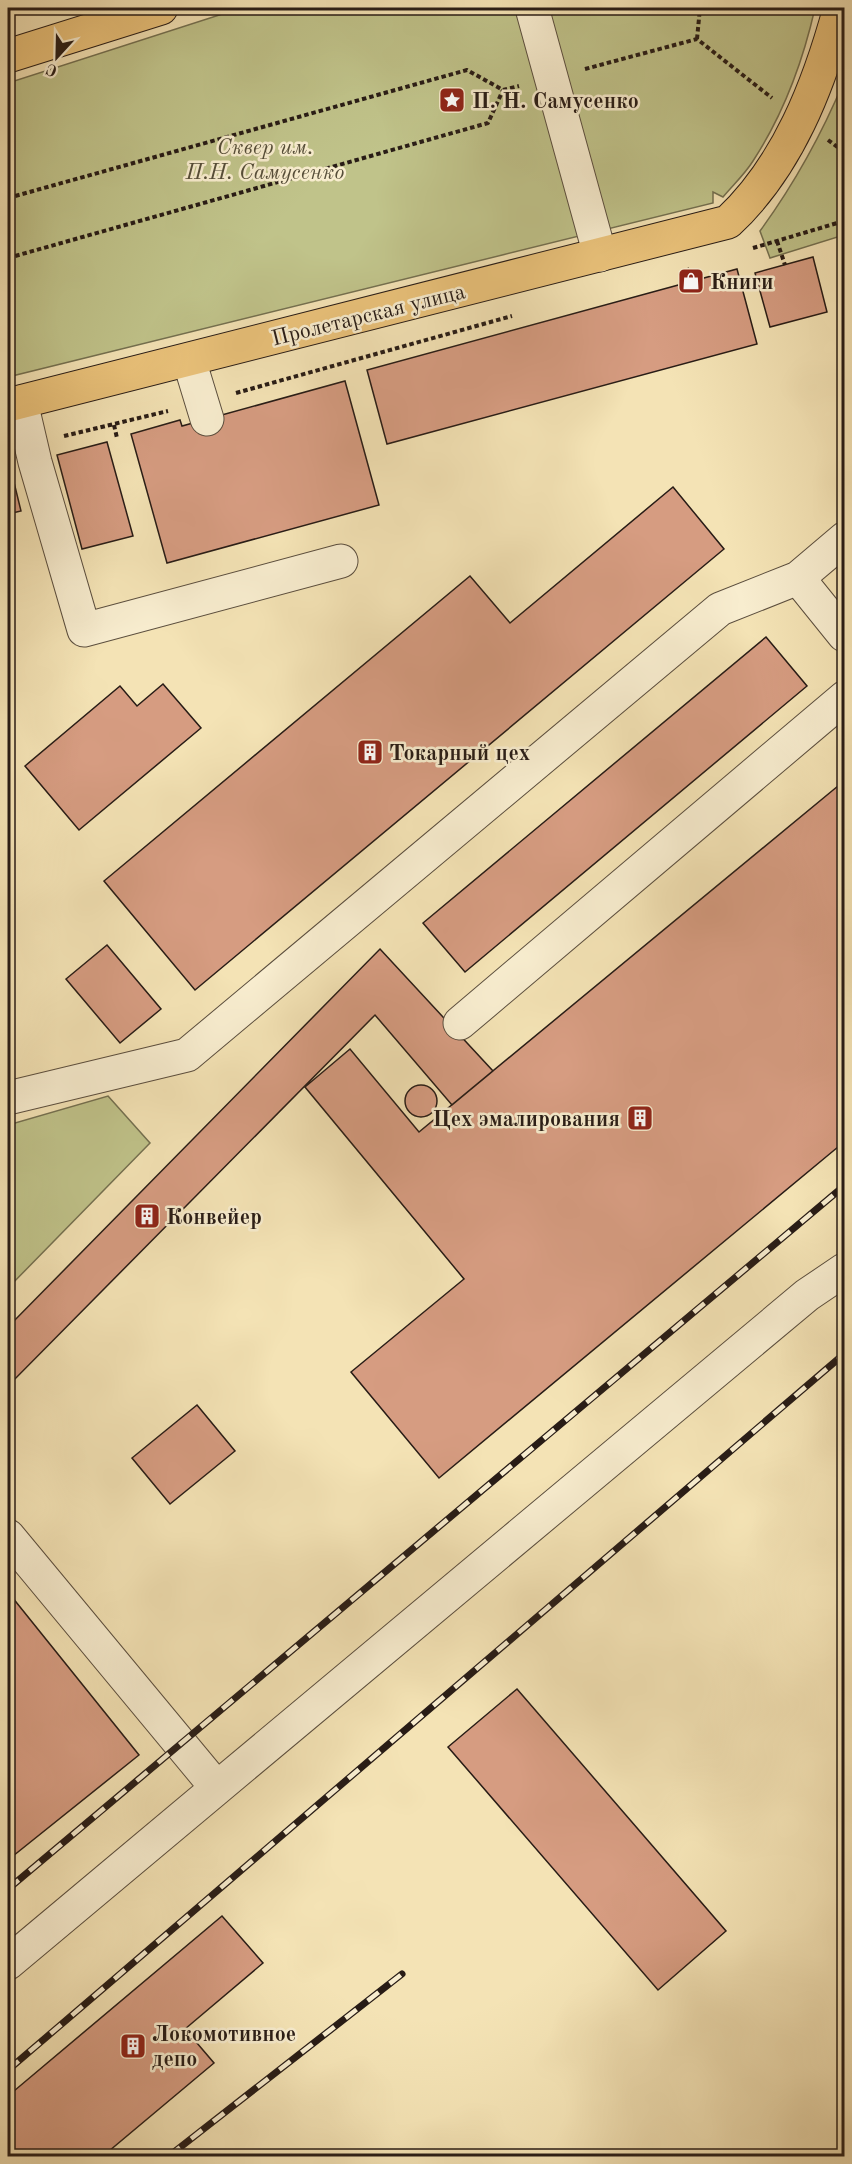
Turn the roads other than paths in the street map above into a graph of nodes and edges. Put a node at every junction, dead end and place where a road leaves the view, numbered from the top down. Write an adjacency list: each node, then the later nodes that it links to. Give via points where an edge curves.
1 (161, 8): 4 (main road)
2 (532, 8): 7 (street)
3 (840, 8): 5 (main road)
4 (124, 13): 6 (main road)
5 (836, 47): 7 (main road, Пролетарская улица, via 768,178 728,222)
6 (8, 56)
7 (600, 255): 8 (main road, Пролетарская улица)
8 (189, 360): 9 (main road, Пролетарская улица); 10 (street)
9 (14, 404): 12 (street, via 32,443 84,630)
10 (205, 411)
11 (844, 539): 13 (street)
12 (341, 561)
13 (798, 578): 14 (street); 17 (street, via 720,609 187,1055)
14 (844, 635)
15 (844, 698): 16 (street)
16 (460, 1023)
17 (8, 1098)
18 (844, 1270): 20 (street, via 807,1295)
19 (8, 1536): 20 (street)
20 (217, 1788): 21 (street)
21 (8, 1963)

